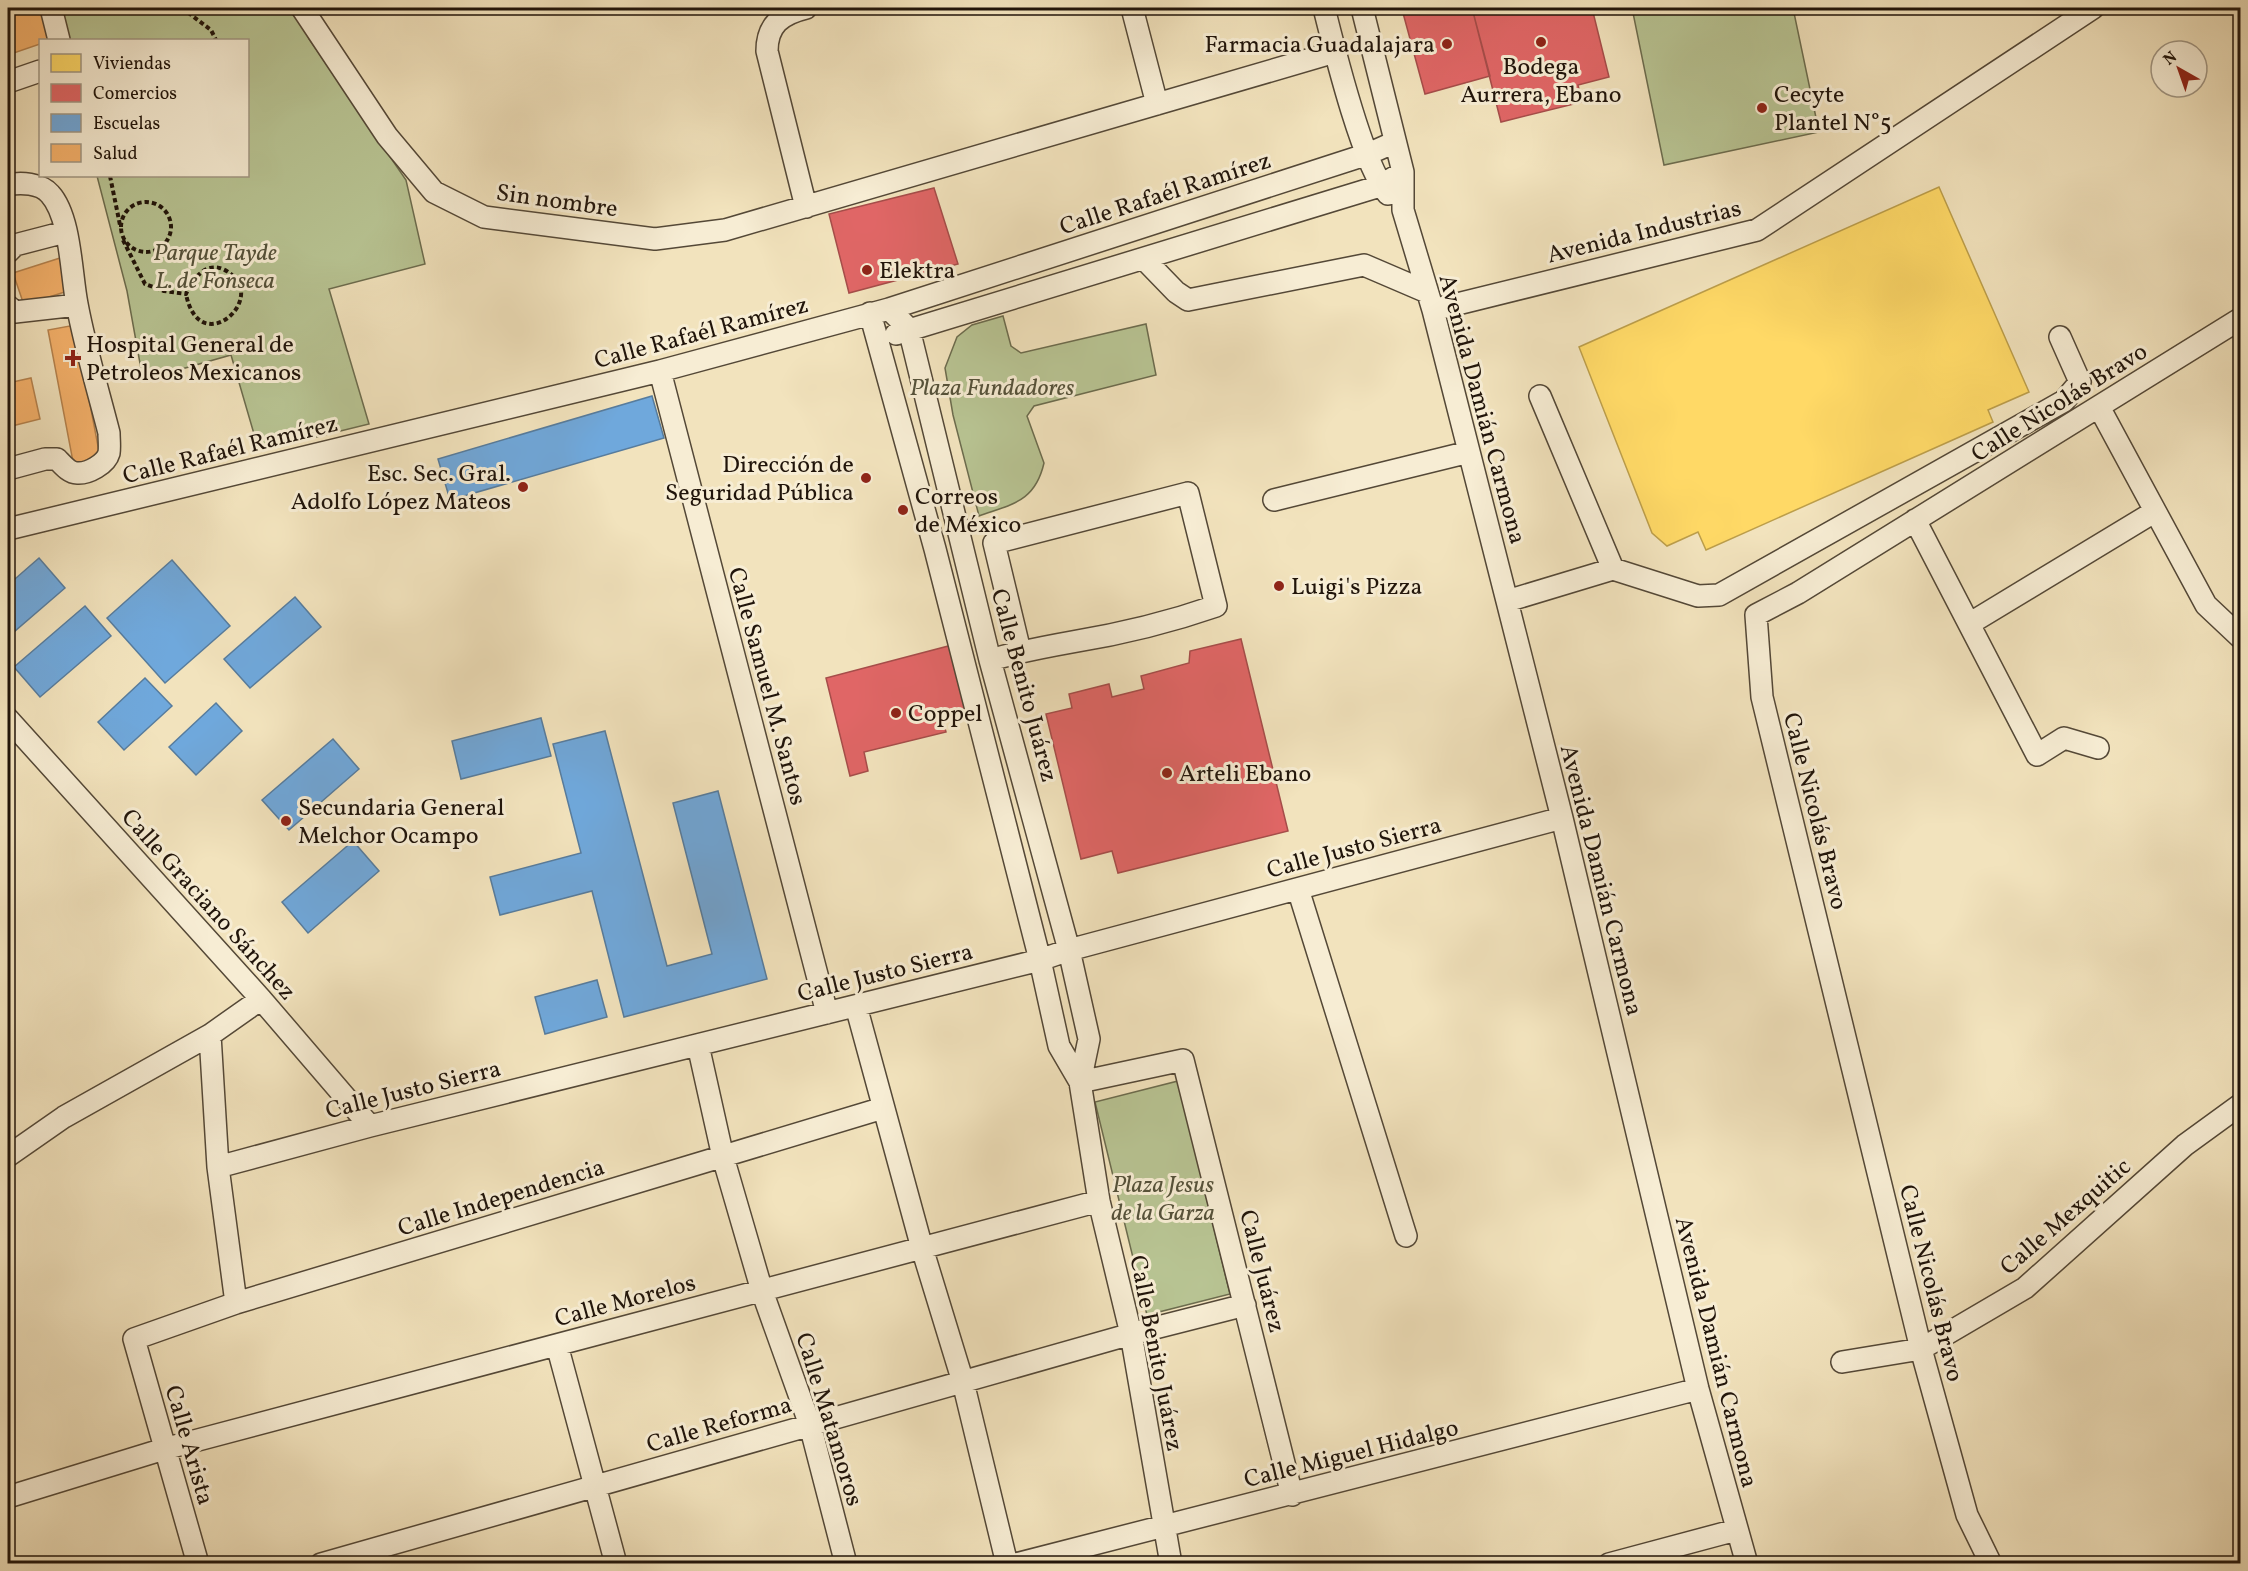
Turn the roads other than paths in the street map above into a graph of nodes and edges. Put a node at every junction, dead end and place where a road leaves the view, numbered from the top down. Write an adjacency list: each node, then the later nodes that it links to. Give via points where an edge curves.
1 (51, 8): 8 (street)
2 (302, 8): 18 (street, Sin nombre, via 387,136 434,192 483,217 655,239 725,230)
3 (806, 8): 18 (street, via 778,20 767,35 766,51)
4 (1132, 8): 12 (street)
5 (1324, 8): 9 (street)
6 (1362, 8): 13 (street, Avenida Damián Carmona)
7 (2093, 8): 23 (street, Avenida Industrias, via 1756,230)
8 (59, 39)
9 (1335, 52): 12 (street, Sin nombre); 14 (street)
10 (39, 71): 11 (street)
11 (8, 82)
12 (1157, 104): 18 (street, Sin nombre)
13 (1395, 142): 14 (street, Calle Rafaél Ramírez); 15 (street, Avenida Damián Carmona)
14 (1368, 154): 17 (street); 26 (street, Calle Rafaél Ramírez)
15 (1403, 172): 17 (street); 19 (street, Avenida Damián Carmona)
16 (8, 185): 20 (street, via 37,185 50,193)
17 (1380, 186): 19 (street, Avenida Damián Carmona); 22 (street)
18 (806, 207)
19 (1403, 210): 23 (street, Avenida Damián Carmona)
20 (65, 232): 21 (street, via 15,245); 24 (street)
21 (8, 252)
22 (1145, 260): 23 (street, via 1188,300 1365,266); 28 (street)
23 (1430, 301): 34 (street, Avenida Damián Carmona)
24 (77, 305): 25 (street, via 15,312); 35 (street, via 109,433 109,454 102,464 78,473 68,470 57,459)
25 (8, 306)
26 (880, 311): 28 (street); 30 (street, Calle Benito Juárez); 31 (street, Calle Rafaél Ramírez)
27 (2241, 319): 33 (street, Calle Nicolás Bravo)
28 (909, 329): 30 (street); 40 (street, Calle Benito Juárez)
29 (2060, 337): 42 (street, via 2080,382 2064,401 1719,594 1698,596)
30 (879, 340): 41 (street, Calle Benito Juárez)
31 (660, 372): 39 (street, Calle Rafaél Ramírez); 56 (street, Calle Samuel M. Santos)
32 (1540, 396): 42 (street)
33 (2099, 406): 37 (street); 38 (street, Calle Nicolás Bravo)
34 (1469, 452): 36 (street); 43 (street, Avenida Damián Carmona)
35 (8, 469)
36 (1274, 500)
37 (2154, 512): 44 (street); 45 (street, via 2206,605)
38 (1915, 520): 44 (street); 75 (street, Calle Nicolás Bravo, via 1756,615 1762,697)
39 (8, 529)
40 (961, 543): 41 (street); 47 (street, Calle Benito Juárez)
41 (935, 549): 53 (street, Calle Benito Juárez)
42 (1613, 569): 43 (street)
43 (1507, 601): 50 (street, Avenida Damián Carmona)
44 (1969, 624): 49 (street, via 2037,755 2064,738)
45 (2241, 637)
46 (1020, 651): 46 (street, via 994,543 1188,493 1216,606 1182,618); 47 (street)
47 (990, 660): 52 (street, Calle Benito Juárez)
48 (8, 718): 54 (street, Calle Graciano Sánchez)
49 (2098, 748)
50 (1562, 818): 51 (street, Calle Justo Sierra); 78 (street, Avenida Damián Carmona)
51 (1298, 889): 52 (street, Calle Justo Sierra); 67 (street)
52 (1069, 950): 53 (street, Calle Justo Sierra); 59 (street, Calle Benito Juárez, via 1089,1039)
53 (1040, 960): 55 (street, Calle Justo Sierra); 59 (street, Calle Benito Juárez, via 1059,1046)
54 (261, 999): 57 (street); 62 (street, Calle Graciano Sánchez)
55 (856, 1006): 56 (street, Calle Justo Sierra); 61 (street)
56 (827, 1013): 58 (street, Calle Justo Sierra)
57 (210, 1035): 63 (street, via 64,1117); 65 (street)
58 (698, 1045): 62 (street, Calle Justo Sierra); 64 (street, Calle Matamoros)
59 (1080, 1082): 66 (street, Calle Benito Juárez); 71 (street, Calle Juárez, via 1183,1060)
60 (2241, 1105): 75 (street, Calle Mexquitic, via 2185,1146 2025,1288)
61 (883, 1108): 64 (street, Calle Independencia); 68 (street)
62 (370, 1126): 65 (street, Calle Justo Sierra)
63 (8, 1156)
64 (723, 1157): 69 (street, Calle Matamoros); 70 (street, Calle Independencia)
65 (218, 1167): 70 (street)
66 (1099, 1201): 68 (street, Calle Morelos); 72 (street, Calle Benito Juárez)
67 (1406, 1236)
68 (922, 1248): 69 (street, Calle Morelos); 77 (street)
69 (762, 1291): 74 (street, Calle Morelos); 79 (street, Calle Matamoros)
70 (236, 1303): 73 (street, Calle Independencia)
71 (1245, 1305): 72 (street, Calle Reforma); 82 (street, Calle Juárez)
72 (1131, 1334): 77 (street, Calle Reforma); 84 (street, Calle Benito Juárez)
73 (134, 1339): 80 (street, Calle Arista)
74 (557, 1345): 80 (street, Calle Morelos); 81 (street)
75 (1921, 1349): 76 (street, Calle Mexquitic); 95 (street, Calle Nicolás Bravo, via 1967,1515)
76 (1842, 1362)
77 (963, 1382): 79 (street, Calle Reforma); 90 (street)
78 (1698, 1389): 82 (street, Calle Miguel Hidalgo); 85 (street, Avenida Damián Carmona)
79 (810, 1425): 81 (street, Calle Reforma); 89 (street, Calle Matamoros)
80 (164, 1449): 83 (street, Calle Morelos); 86 (street, Calle Arista)
81 (595, 1486): 87 (street, Calle Reforma); 88 (street)
82 (1292, 1495): 84 (street, Calle Miguel Hidalgo)
83 (8, 1497)
84 (1164, 1526): 91 (street, Calle Miguel Hidalgo); 92 (street, Calle Benito Juárez)
85 (1736, 1530): 93 (street); 94 (street, Avenida Damián Carmona)
86 (198, 1563)
87 (321, 1563)
88 (616, 1563)
89 (846, 1563)
90 (1007, 1563)
91 (1016, 1563)
92 (1171, 1563)
93 (1610, 1563)
94 (1747, 1563)
95 (1991, 1563)

